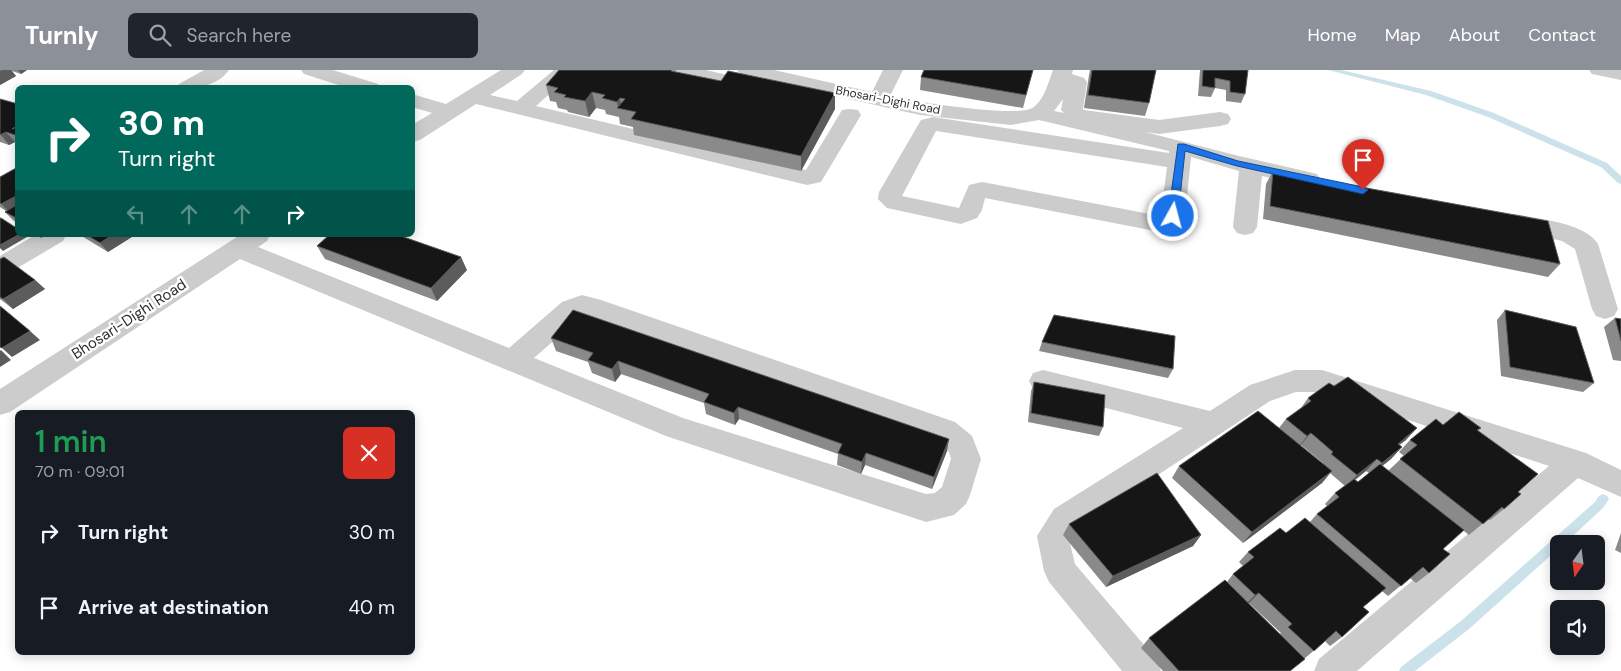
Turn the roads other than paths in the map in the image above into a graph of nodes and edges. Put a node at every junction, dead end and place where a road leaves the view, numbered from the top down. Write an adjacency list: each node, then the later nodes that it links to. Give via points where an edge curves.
1 (219, 70): 11 (street)
2 (514, 70): 14 (street)
3 (566, 70): 18 (street)
4 (679, 70): 17 (street)
5 (747, 70): 15 (street, Bhosari-Dighi Road)
6 (893, 70): 15 (street)
7 (1599, 70): 10 (street)
8 (320, 72): 12 (street); 13 (street)
9 (1062, 73): 21 (street, via 1054,99); 22 (street, via 1077,82 1072,110 1078,116 1159,127)
10 (1621, 74)
11 (192, 85)
12 (309, 85)
13 (361, 85)
14 (473, 97): 18 (street); 19 (street)
15 (878, 100): 21 (street, Bhosari-Dighi Road, via 920,109 1011,118)
16 (415, 101): 19 (street)
17 (824, 104)
18 (520, 109): 20 (street, via 807,178 812,177)
19 (450, 112): 23 (street)
20 (850, 114)
21 (1039, 114): 24 (street)
22 (1220, 119)
23 (415, 134)
24 (1180, 154): 24 (street, via 1173,216 1168,221 1155,223 982,190 974,194 970,212 961,216 890,199 929,125 933,124); 25 (street)
25 (1251, 167): 26 (street); 28 (street)
26 (1328, 183)
27 (1492, 218): 32 (street, via 1569,234 1586,244)
28 (1245, 227)
29 (51, 237): 31 (street)
30 (248, 241): 33 (street); 35 (street, Bhosari-Dighi Road)
31 (0, 267)
32 (1605, 309)
33 (514, 360): 33 (street, via 676,428 926,508 943,505 955,495 966,459 962,444 945,431 582,304 571,309)
34 (1043, 381): 36 (street)
35 (0, 404)
36 (1212, 423): 37 (street, via 1260,393 1295,380 1322,380); 39 (street, via 1065,519 1052,536 1060,571)
37 (1575, 462): 38 (street); 40 (street)
38 (1621, 484)
39 (1144, 671)
40 (1331, 671)

